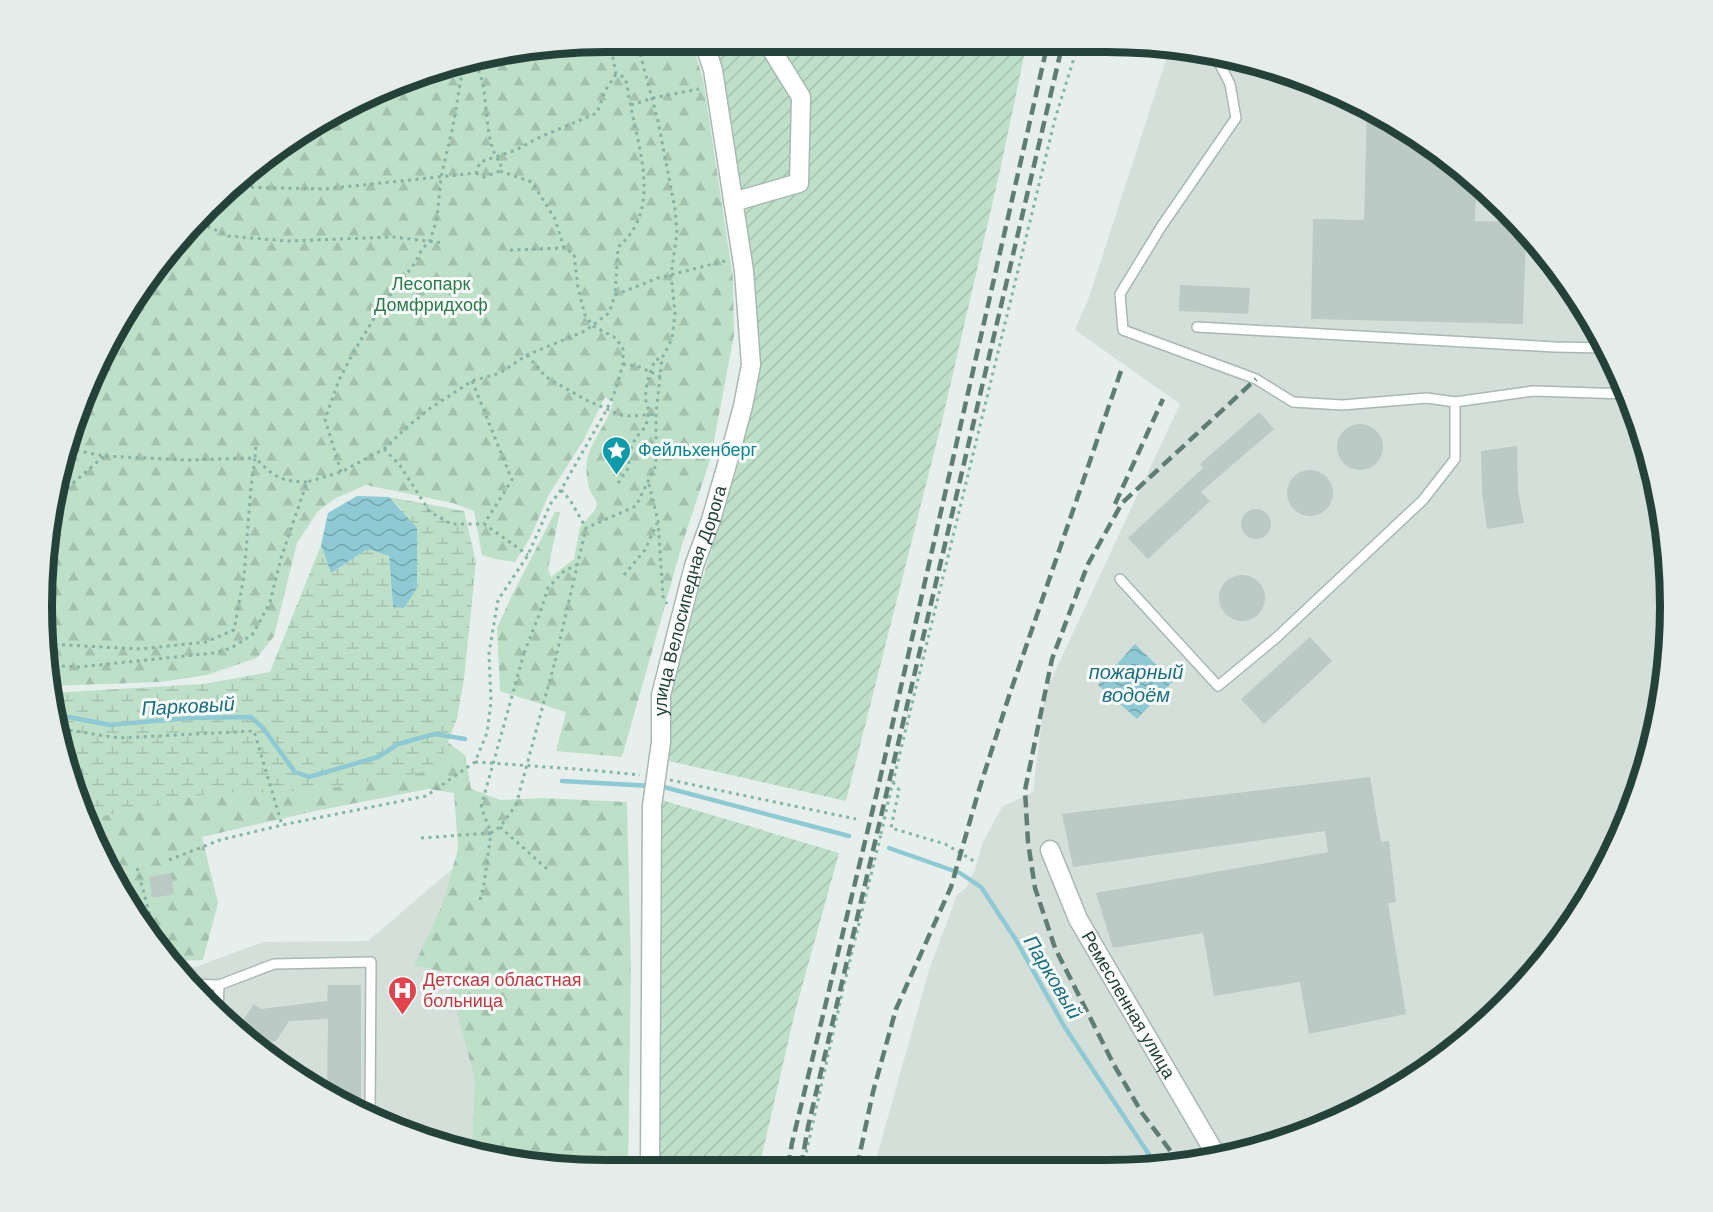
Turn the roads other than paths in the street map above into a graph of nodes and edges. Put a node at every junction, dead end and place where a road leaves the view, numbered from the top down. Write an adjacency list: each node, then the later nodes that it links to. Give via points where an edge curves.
1 (707, 52): 4 (street, улица Велосипедная Дорога)
2 (773, 52): 4 (street, via 801,97 799,183)
3 (1220, 64): 8 (lane, via 1230,84 1236,118 1120,294 1123,330 1256,379 1293,402 1342,405 1427,398)
4 (733, 202): 16 (street, улица Велосипедная Дорога, via 751,365 732,447 694,566 661,695 661,742 652,806)
5 (1197, 327): 6 (lane)
6 (1596, 348)
7 (1618, 394): 8 (lane, via 1533,391)
8 (1455, 402): 9 (lane, via 1455,459 1423,500 1276,638 1218,686)
9 (1120, 579)
10 (1050, 850): 15 (street, Ремесленная улица, via 1078,919)
11 (203, 984): 12 (lane)
12 (219, 985): 13 (lane); 14 (lane, via 274,964 371,962)
13 (218, 1000)
14 (370, 1106)
15 (1213, 1149)
16 (650, 1160)

